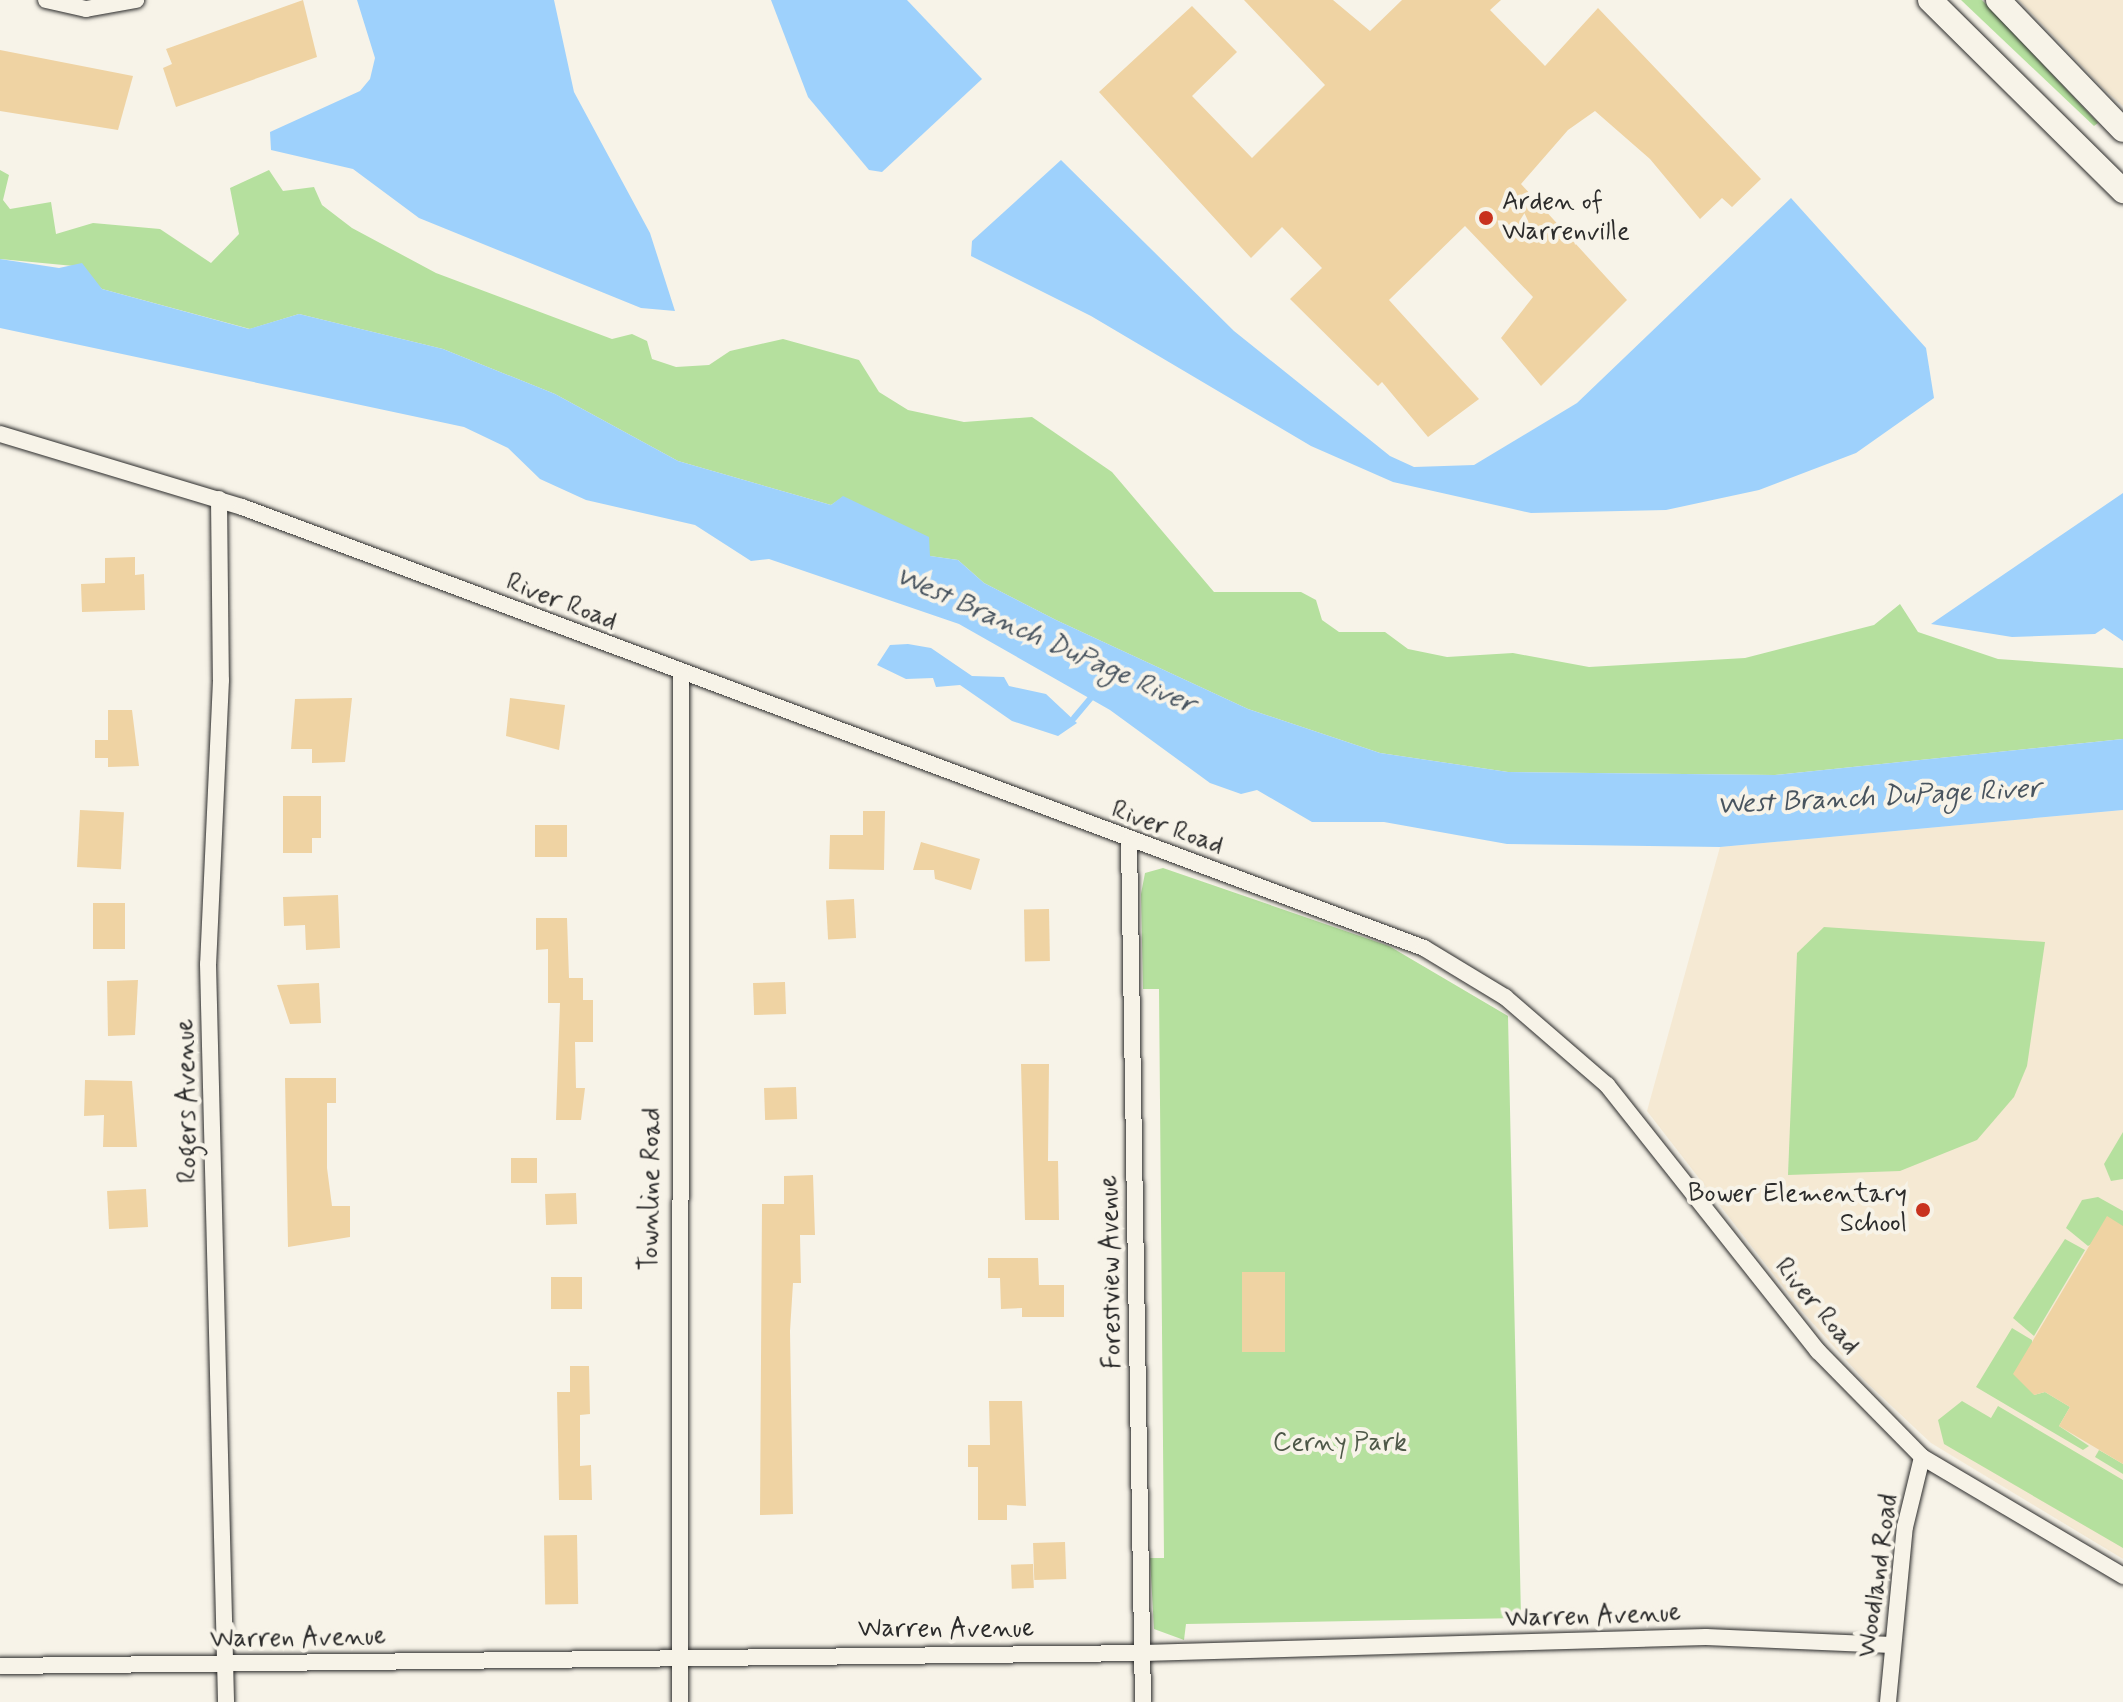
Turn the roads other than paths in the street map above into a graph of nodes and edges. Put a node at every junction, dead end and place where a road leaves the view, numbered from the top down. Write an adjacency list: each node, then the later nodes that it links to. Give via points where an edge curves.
1 (46, 0): 2 (street, via 86,9)
2 (136, 0)
3 (1930, 0): 6 (main road)
4 (1998, 0): 5 (main road)
5 (2123, 130)
6 (2123, 191)
7 (0, 434): 8 (street, River Road)
8 (219, 499): 9 (street, River Road); 16 (street, Rogers Avenue, via 221,680 208,964)
9 (681, 676): 10 (street, River Road); 15 (street, Townline Road)
10 (1129, 841): 11 (street, River Road, via 1366,923 1473,976 1536,1021 1607,1085 1818,1351); 14 (street, Forestview Avenue)
11 (1922, 1457): 12 (street, River Road); 13 (street, Woodland Road, via 1905,1527)
12 (2123, 1576)
13 (1892, 1645): 14 (street, Warren Avenue, via 1706,1637); 21 (street, Woodland Road)
14 (1143, 1653): 15 (street, Warren Avenue); 20 (street, Forestview Avenue)
15 (679, 1656): 16 (street, Warren Avenue); 19 (street, Townline Road)
16 (225, 1665): 17 (street, Warren Avenue); 18 (street, Rogers Avenue)
17 (0, 1666)
18 (226, 1702)
19 (680, 1702)
20 (1143, 1702)
21 (1888, 1702)

